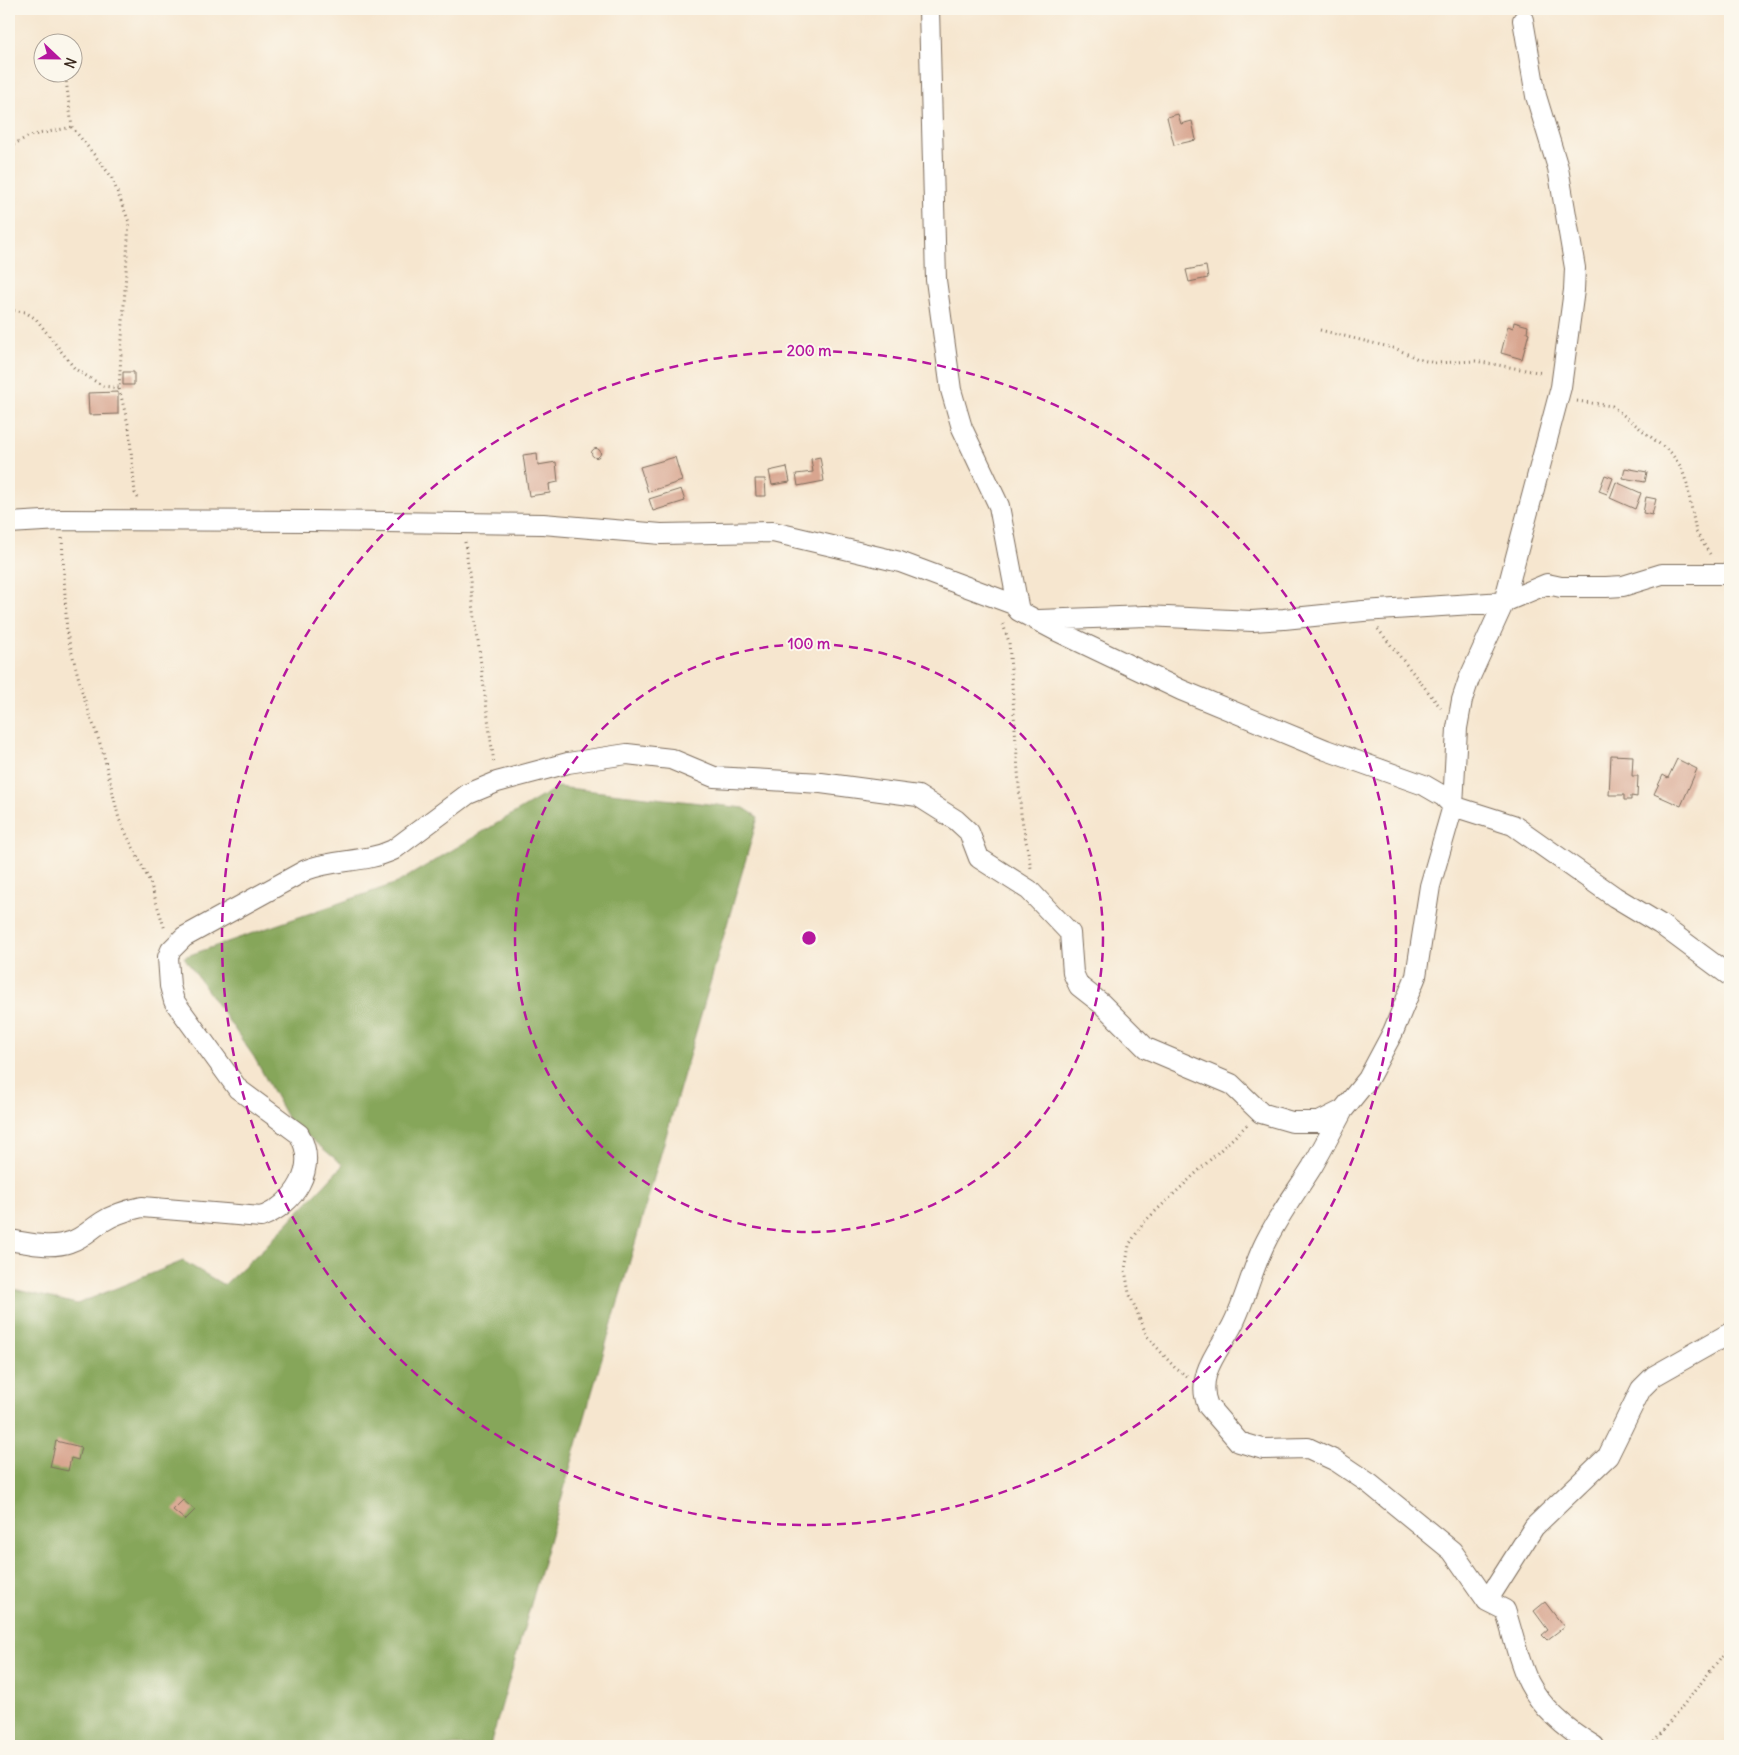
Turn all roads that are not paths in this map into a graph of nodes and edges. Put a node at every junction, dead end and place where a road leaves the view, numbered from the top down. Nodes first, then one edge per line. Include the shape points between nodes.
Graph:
1 (929, 9) edge
2 (1522, 20) dead end
3 (9, 522) edge
4 (1730, 574) edge
5 (1504, 602) junction
6 (1028, 616) junction
7 (1452, 806) junction
8 (1730, 976) edge
9 (1343, 1110) junction
10 (9, 1240) edge
11 (1730, 1334) edge
12 (1487, 1601) junction
13 (1594, 1746) edge

1 - 6 street via 936,280 952,390 962,428 999,506
2 - 5 street via 1536,96 1558,168 1575,268 1559,398
3 - 6 street via 153,520 543,524 661,534 785,534 900,562 1013,604
4 - 5 street via 1662,574 1624,586 1561,587 1547,584
5 - 6 street via 1252,621 1146,616
5 - 7 street via 1469,678 1457,728
6 - 7 street via 1181,690 1326,750 1424,785 1443,796
7 - 8 street via 1513,825 1527,833
7 - 9 street via 1430,886 1416,976 1393,1032 1368,1079
9 - 10 street via 1319,1122 1292,1122 1261,1114 1231,1084 1146,1048 1079,986 1073,973 1070,933 1029,890 978,858 969,832 956,820 918,796 821,782 714,776 671,758 627,754 568,763 497,782 468,794 393,850 380,856 306,870 184,937 171,950 168,969 174,1001 238,1089 299,1134 303,1142 308,1161 304,1174 276,1212 261,1217 142,1207 104,1221 68,1243 50,1246
9 - 12 street via 1266,1242 1232,1325 1214,1355 1203,1387 1208,1406 1239,1442 1263,1449 1308,1448 1336,1462 1411,1516 1452,1551
11 - 12 street via 1654,1376 1641,1389 1608,1456 1534,1527
12 - 13 street via 1504,1610 1529,1683 1543,1703 1566,1728

